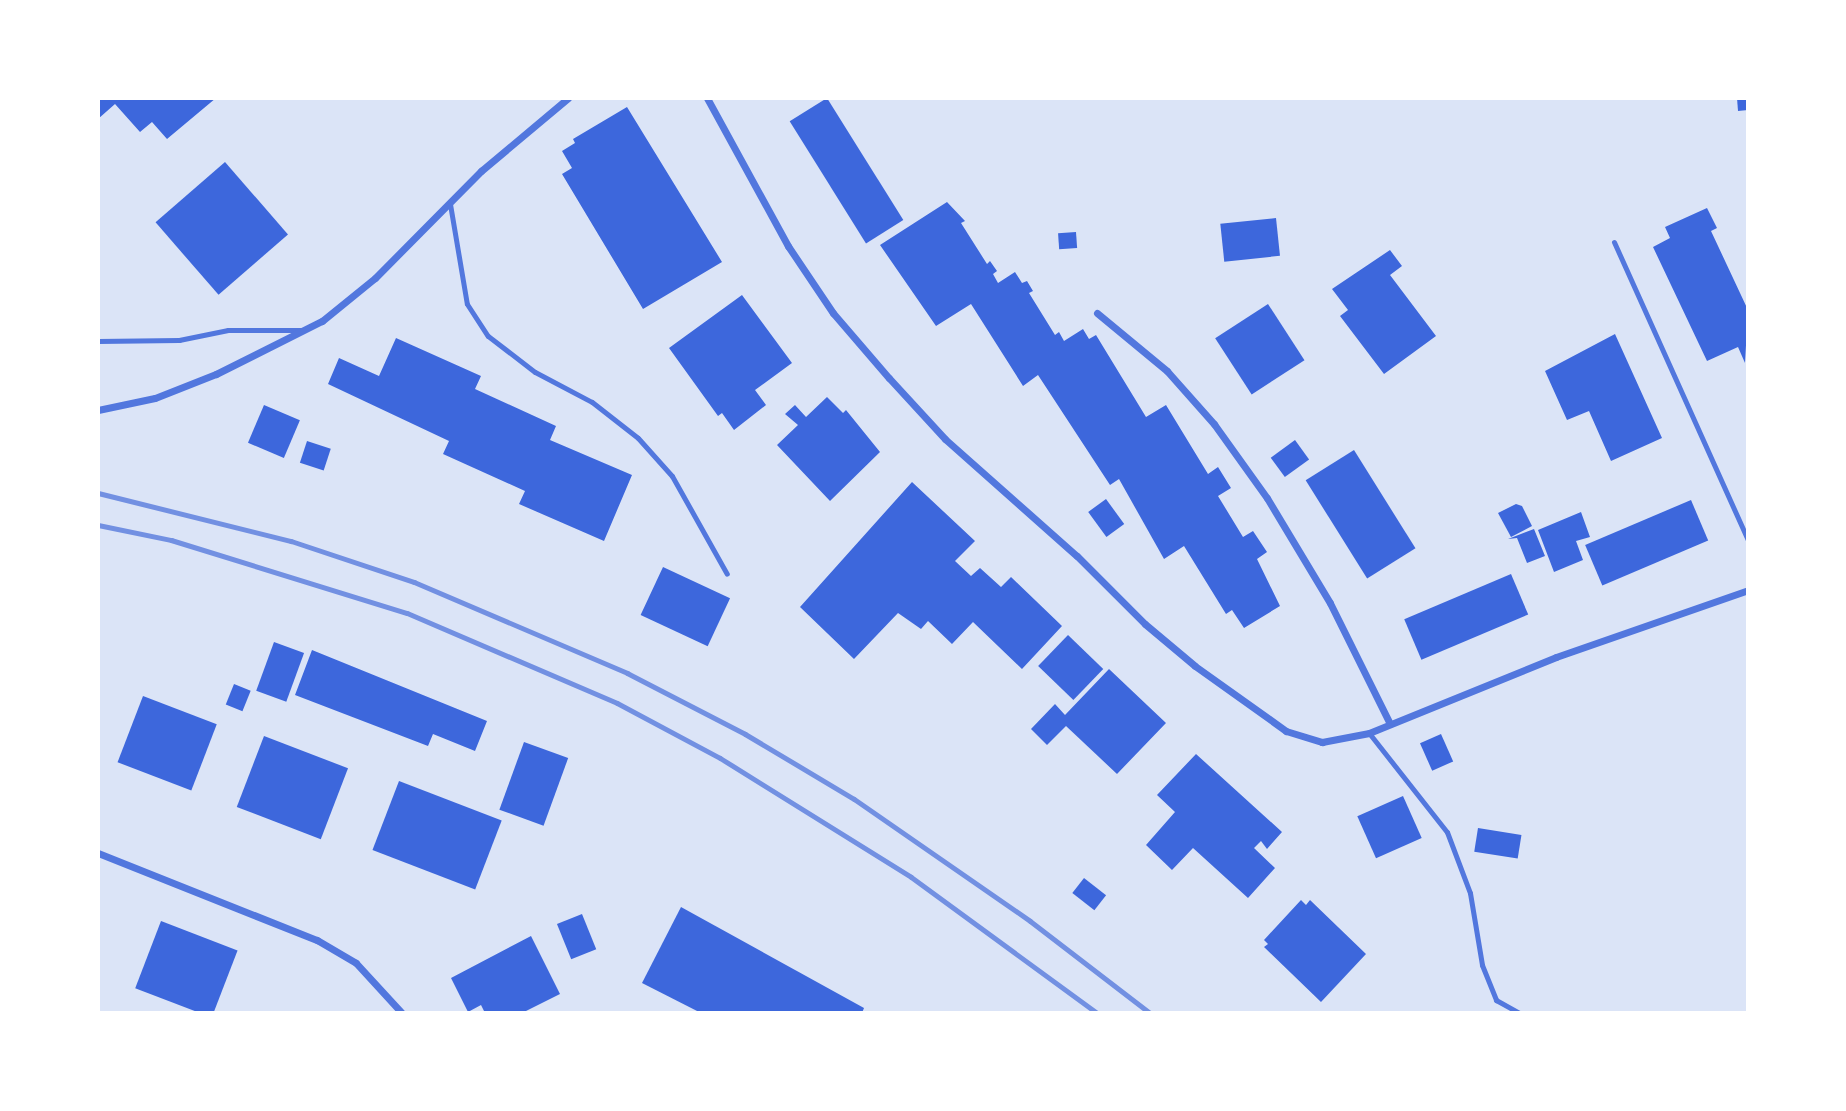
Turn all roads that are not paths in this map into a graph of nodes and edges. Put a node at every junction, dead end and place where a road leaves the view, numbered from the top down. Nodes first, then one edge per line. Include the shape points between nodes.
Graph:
1 (568, 98) edge
2 (707, 98) edge
3 (450, 204) junction
4 (1614, 242) dead end
5 (1097, 313) dead end
6 (305, 330) junction
7 (98, 341) edge
8 (98, 410) edge
9 (1748, 540) edge
10 (727, 574) dead end
11 (1748, 590) edge
12 (1390, 724) junction
13 (1369, 733) junction
14 (98, 853) edge
15 (402, 1013) edge
16 (1519, 1013) edge

1 - 3 street via 481,171
2 - 13 street via 788,246 832,313 945,439 1057,537 1145,624 1251,707 1286,730 1322,743
3 - 6 street via 375,278
3 - 10 lane via 467,304 488,336 535,372 592,402 638,438 673,476
4 - 9 lane
5 - 12 street via 1167,370 1214,424 1267,498 1330,603
6 - 7 lane via 228,330 179,340
6 - 8 street via 155,398
11 - 12 street via 1556,657
12 - 13 street
13 - 16 lane via 1447,832 1470,893 1482,965 1496,1000
14 - 15 street via 317,940 356,962

